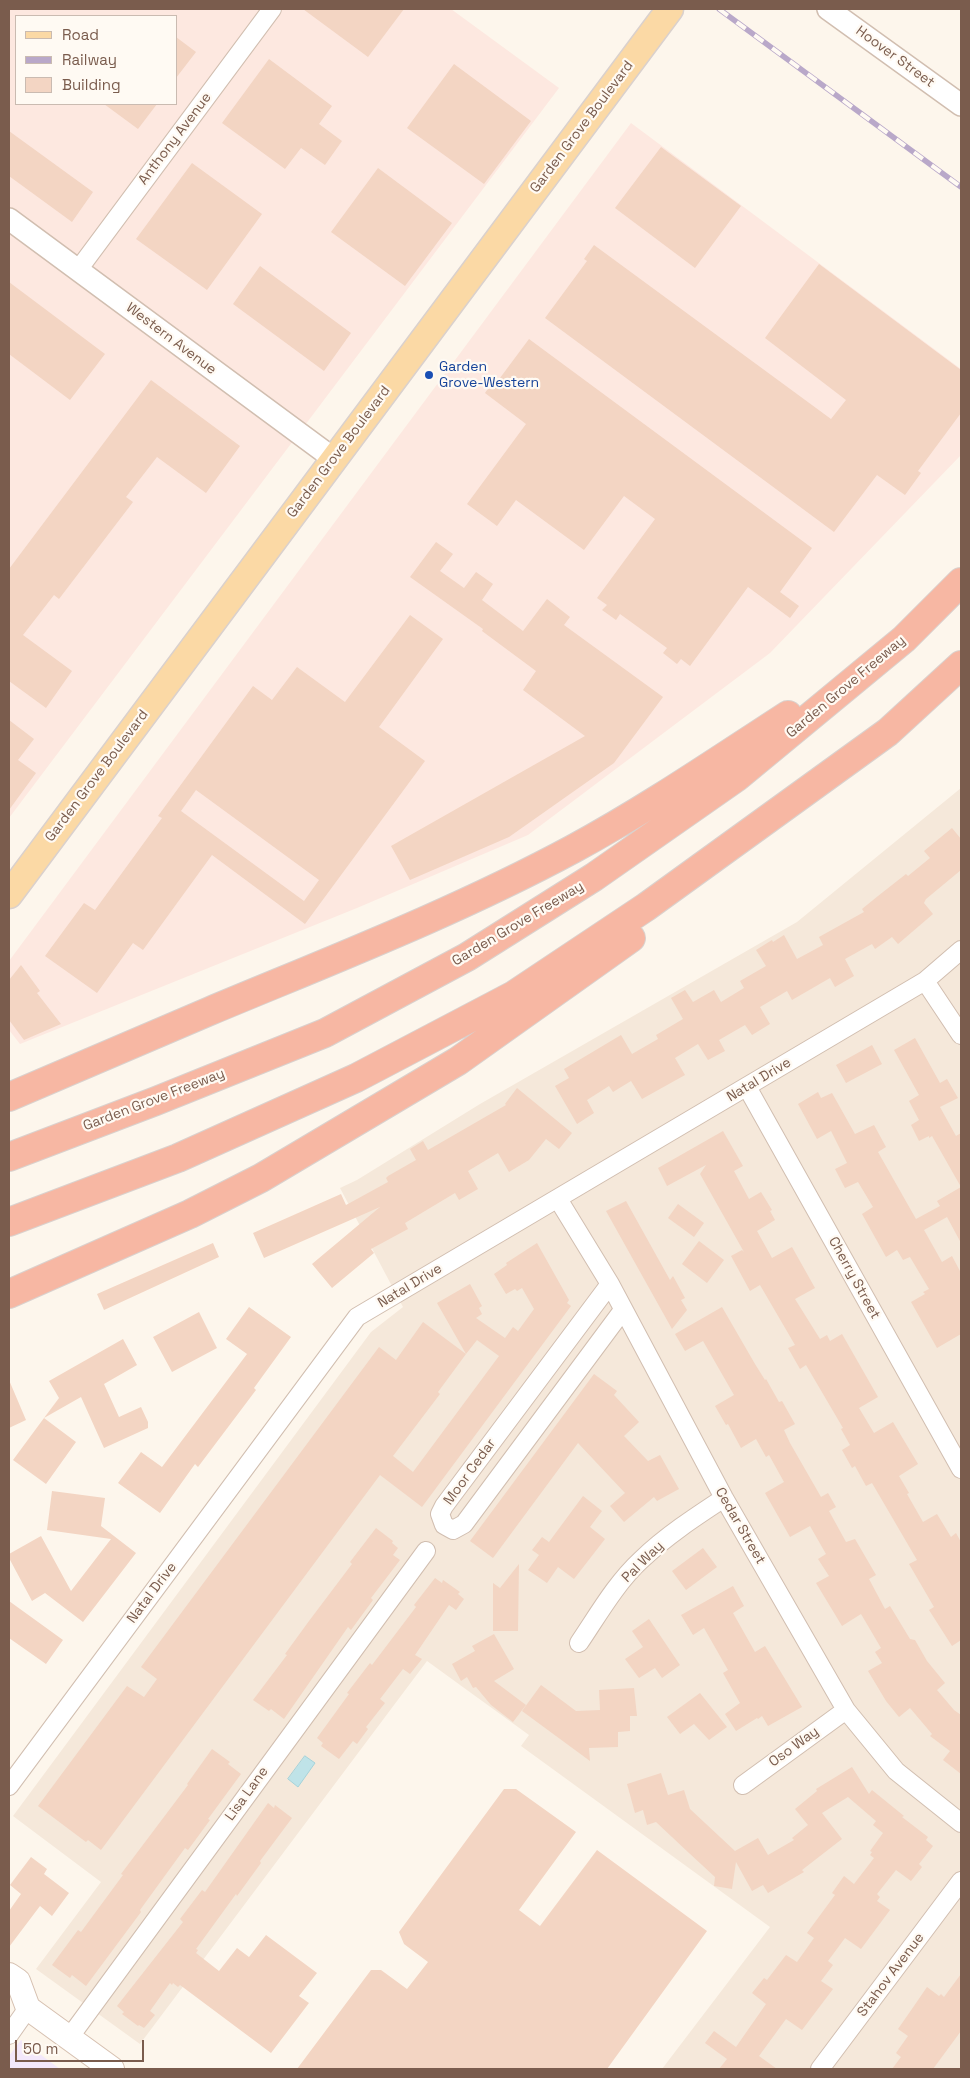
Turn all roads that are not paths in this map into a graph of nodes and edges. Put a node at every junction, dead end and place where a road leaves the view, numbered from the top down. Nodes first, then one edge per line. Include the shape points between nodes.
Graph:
1 (272, 9) edge
2 (670, 9) edge
3 (828, 9) edge
4 (961, 105) edge
5 (9, 219) edge
6 (78, 270) junction
7 (334, 459) junction
8 (961, 582) edge
9 (904, 639) junction
10 (961, 664) edge
11 (888, 732) junction
12 (9, 895) edge
13 (961, 950) edge
14 (925, 981) junction
15 (961, 1035) edge
16 (747, 1087) junction
17 (9, 1097) edge
18 (9, 1156) edge
19 (558, 1199) junction
20 (9, 1222) edge
21 (610, 1284) junction
22 (9, 1294) edge
23 (623, 1310) junction
24 (961, 1469) edge
25 (724, 1498) junction
26 (426, 1551) dead end
27 (579, 1643) dead end
28 (846, 1710) junction
29 (743, 1785) dead end
30 (9, 1786) edge
31 (961, 1823) edge
32 (961, 1881) edge
33 (9, 1975) edge
34 (19, 2009) edge
35 (9, 2035) edge
36 (69, 2038) junction
37 (112, 2069) edge
38 (820, 2069) edge

1 - 6 street, Anthony Avenue
2 - 7 main road, Garden Grove Boulevard
3 - 4 street, Hoover Street
5 - 6 street, Western Avenue
6 - 7 street, Western Avenue
7 - 12 main road, Garden Grove Boulevard
8 - 9 highway, Garden Grove Freeway
9 - 17 highway via 662,797 573,849 465,904
9 - 18 highway, Garden Grove Freeway via 737,777 594,878 467,957 325,1033
10 - 11 highway
11 - 20 highway via 646,907 514,995 356,1078 178,1158
11 - 22 highway via 622,946 458,1061 261,1178 190,1214
13 - 14 street, Natal Drive
14 - 15 street
14 - 16 street, Natal Drive
16 - 19 street, Natal Drive
16 - 24 street, Cherry Street
19 - 21 street, Cedar Street
19 - 30 street, Natal Drive via 357,1317
21 - 23 street, Cedar Street
21 - 23 street, Moor Cedar via 444,1506 440,1514 444,1524 453,1530 464,1524
23 - 25 street, Cedar Street
25 - 27 street, Pal Way via 676,1530 640,1561 606,1602
25 - 28 street, Cedar Street
26 - 36 street, Lisa Lane
28 - 29 street, Oso Way
28 - 31 street, Cedar Street via 896,1771
32 - 38 street, Stahov Avenue
33 - 34 main road via 18,1981
34 - 35 street
34 - 36 main road
36 - 37 main road

